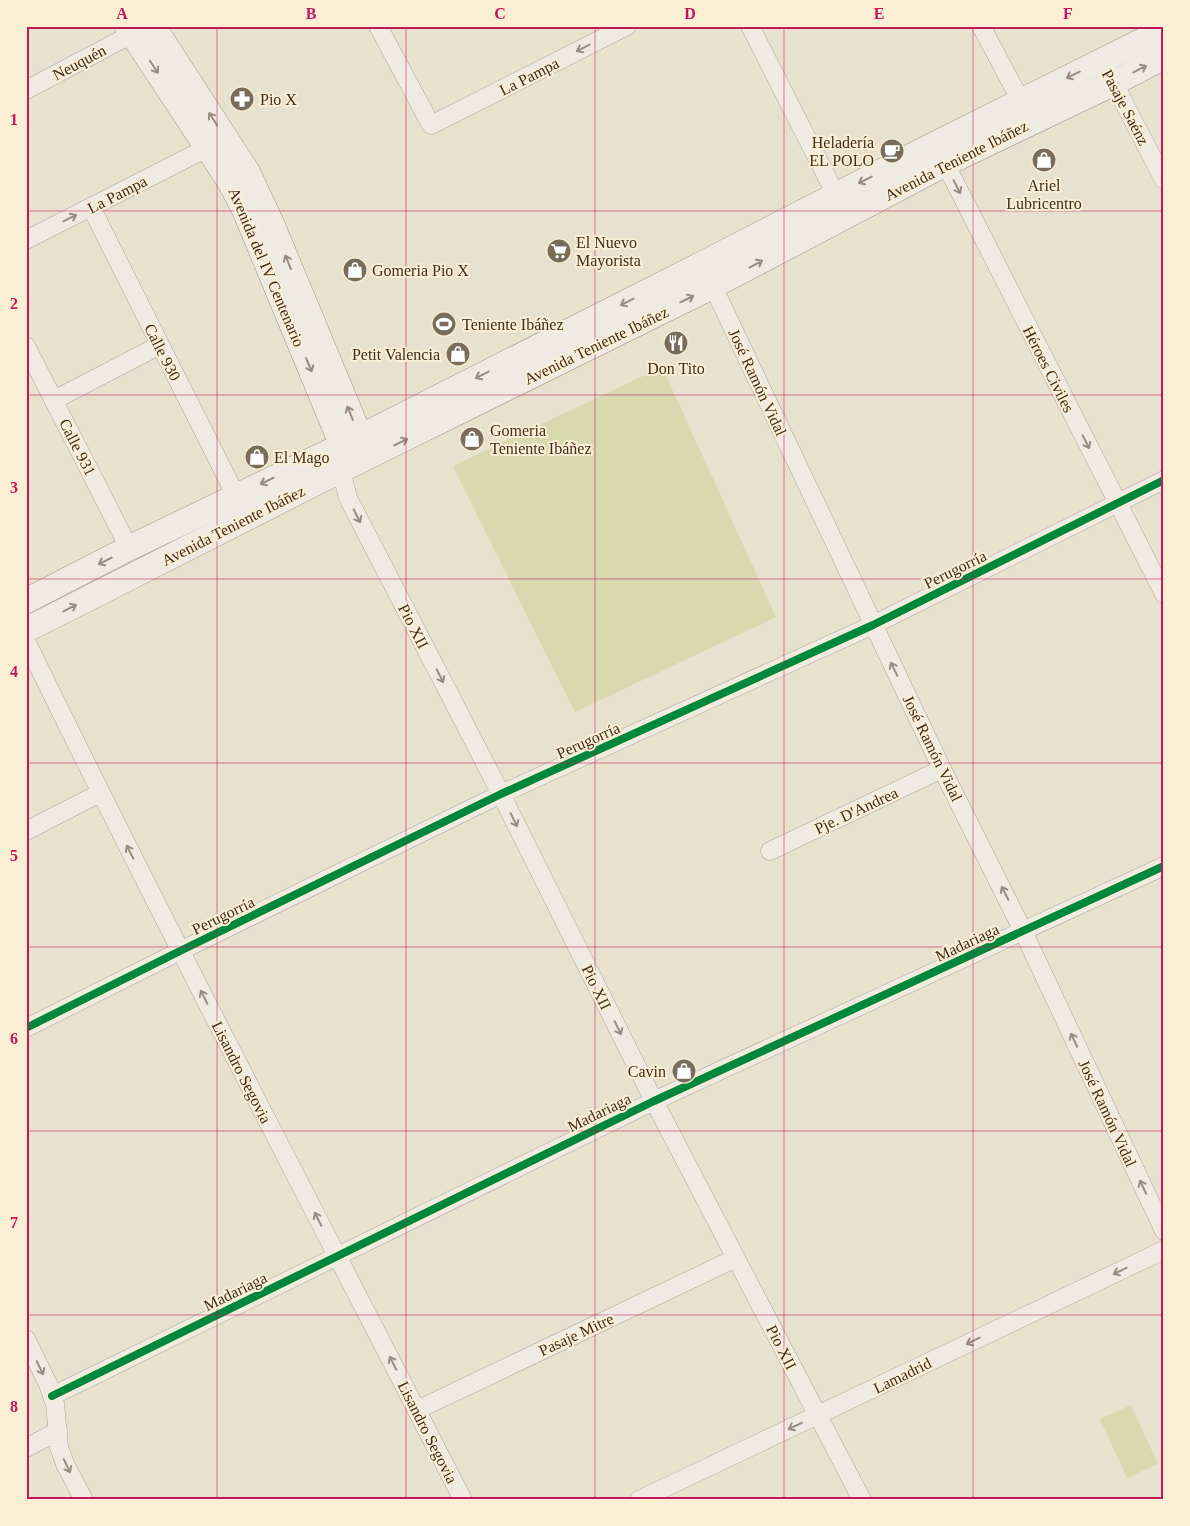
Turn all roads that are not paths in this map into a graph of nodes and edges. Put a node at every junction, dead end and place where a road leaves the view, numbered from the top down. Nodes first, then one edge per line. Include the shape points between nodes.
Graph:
1 (378, 26) edge
2 (627, 26) edge
3 (750, 26) edge
4 (981, 26) edge
5 (145, 28) edge
6 (1164, 30) edge
7 (1164, 57) edge
8 (1102, 61) junction
9 (1114, 83) junction
10 (26, 90) edge
11 (1021, 101) junction
12 (207, 148) junction
13 (940, 154) junction
14 (1164, 180) edge
15 (841, 206) junction
16 (91, 207) junction
17 (26, 240) edge
18 (702, 264) junction
19 (713, 286) junction
20 (160, 345) junction
21 (26, 346) edge
22 (54, 400) junction
23 (357, 446) junction
24 (341, 470) junction
25 (1164, 480) edge
26 (236, 496) junction
27 (1117, 504) junction
28 (129, 548) junction
29 (1164, 594) edge
30 (26, 601) edge
31 (873, 625) junction
32 (26, 630) edge
33 (26, 641) edge
34 (942, 768) junction
35 (100, 793) junction
36 (502, 794) junction
37 (26, 831) edge
38 (770, 851) dead end
39 (1164, 866) edge
40 (1023, 931) junction
41 (180, 951) junction
42 (26, 1028) edge
43 (654, 1101) junction
44 (1164, 1232) edge
45 (1164, 1250) edge
46 (337, 1256) junction
47 (736, 1258) junction
48 (26, 1340) edge
49 (52, 1396) junction
50 (417, 1410) junction
51 (818, 1416) junction
52 (58, 1431) junction
53 (26, 1448) edge
54 (84, 1500) edge
55 (463, 1500) edge
56 (639, 1500) edge
57 (862, 1500) edge

2 -> 1 street, La Pampa via 431,125
3 - 15 street
4 - 11 street
5 - 10 street, Neuquén
5 -> 12 main road, Avenida del IV Centenario
23 -> 5 main road, Avenida del IV Centenario via 273,227 248,173
6 - 8 main road, Avenida Teniente Ibáñez
9 -> 7 main road, Avenida Teniente Ibáñez
8 - 9 street, Pasaje Saénz
8 -> 11 main road, Avenida Teniente Ibáñez
9 - 13 main road, Avenida Teniente Ibáñez
9 - 14 street, Pasaje Saénz
11 - 13 main road, Avenida Teniente Ibáñez
12 - 16 street, La Pampa
12 -> 23 main road, Avenida del IV Centenario via 245,211
13 - 15 main road, Avenida Teniente Ibáñez
13 -> 27 street, Héroes Civiles
15 - 18 main road, Avenida Teniente Ibáñez
19 -> 15 main road, Avenida Teniente Ibáñez
17 -> 16 street, La Pampa
16 - 20 street, Calle 930
18 - 19 street, José Ramón Vidal
18 -> 23 main road, Avenida Teniente Ibáñez
23 -> 19 main road, Avenida Teniente Ibáñez
19 - 31 street, José Ramón Vidal
20 - 22 street
20 - 26 street, Calle 930
21 - 22 street, Calle 931
22 - 28 street, Calle 931
23 - 24 main road, Avenida Teniente Ibáñez
23 -> 26 main road, Avenida Teniente Ibáñez
32 -> 24 main road, Avenida Teniente Ibáñez
24 -> 36 street, Pio XII via 348,498
25 - 27 street, Perugorría
26 - 28 main road, Avenida Teniente Ibáñez
27 - 29 street, Héroes Civiles
27 - 31 street, Perugorría
28 -> 30 main road, Avenida Teniente Ibáñez
34 -> 31 street, José Ramón Vidal
31 - 36 street, Perugorría
33 - 35 street, Lisandro Segovia
34 - 38 street, Pje. D'Andrea
40 -> 34 street, José Ramón Vidal
35 - 37 street
41 -> 35 street, Lisandro Segovia
36 - 41 street, Perugorría
36 -> 43 street, Pio XII
39 - 40 street, Madariaga
40 - 43 street, Madariaga
44 -> 40 street, José Ramón Vidal
41 - 42 street, Perugorría
46 -> 41 street, Lisandro Segovia
43 - 46 street, Madariaga
43 - 47 street, Pio XII
45 -> 51 street, Lamadrid
46 - 49 street, Madariaga
50 -> 46 street, Lisandro Segovia
47 - 50 street, Pasaje Mitre
47 - 51 street, Pio XII
48 -> 49 street
49 - 52 street
50 - 55 street, Lisandro Segovia
51 -> 56 street, Lamadrid
51 - 57 street, Pio XII
52 - 53 street
52 -> 54 street via 62,1456

